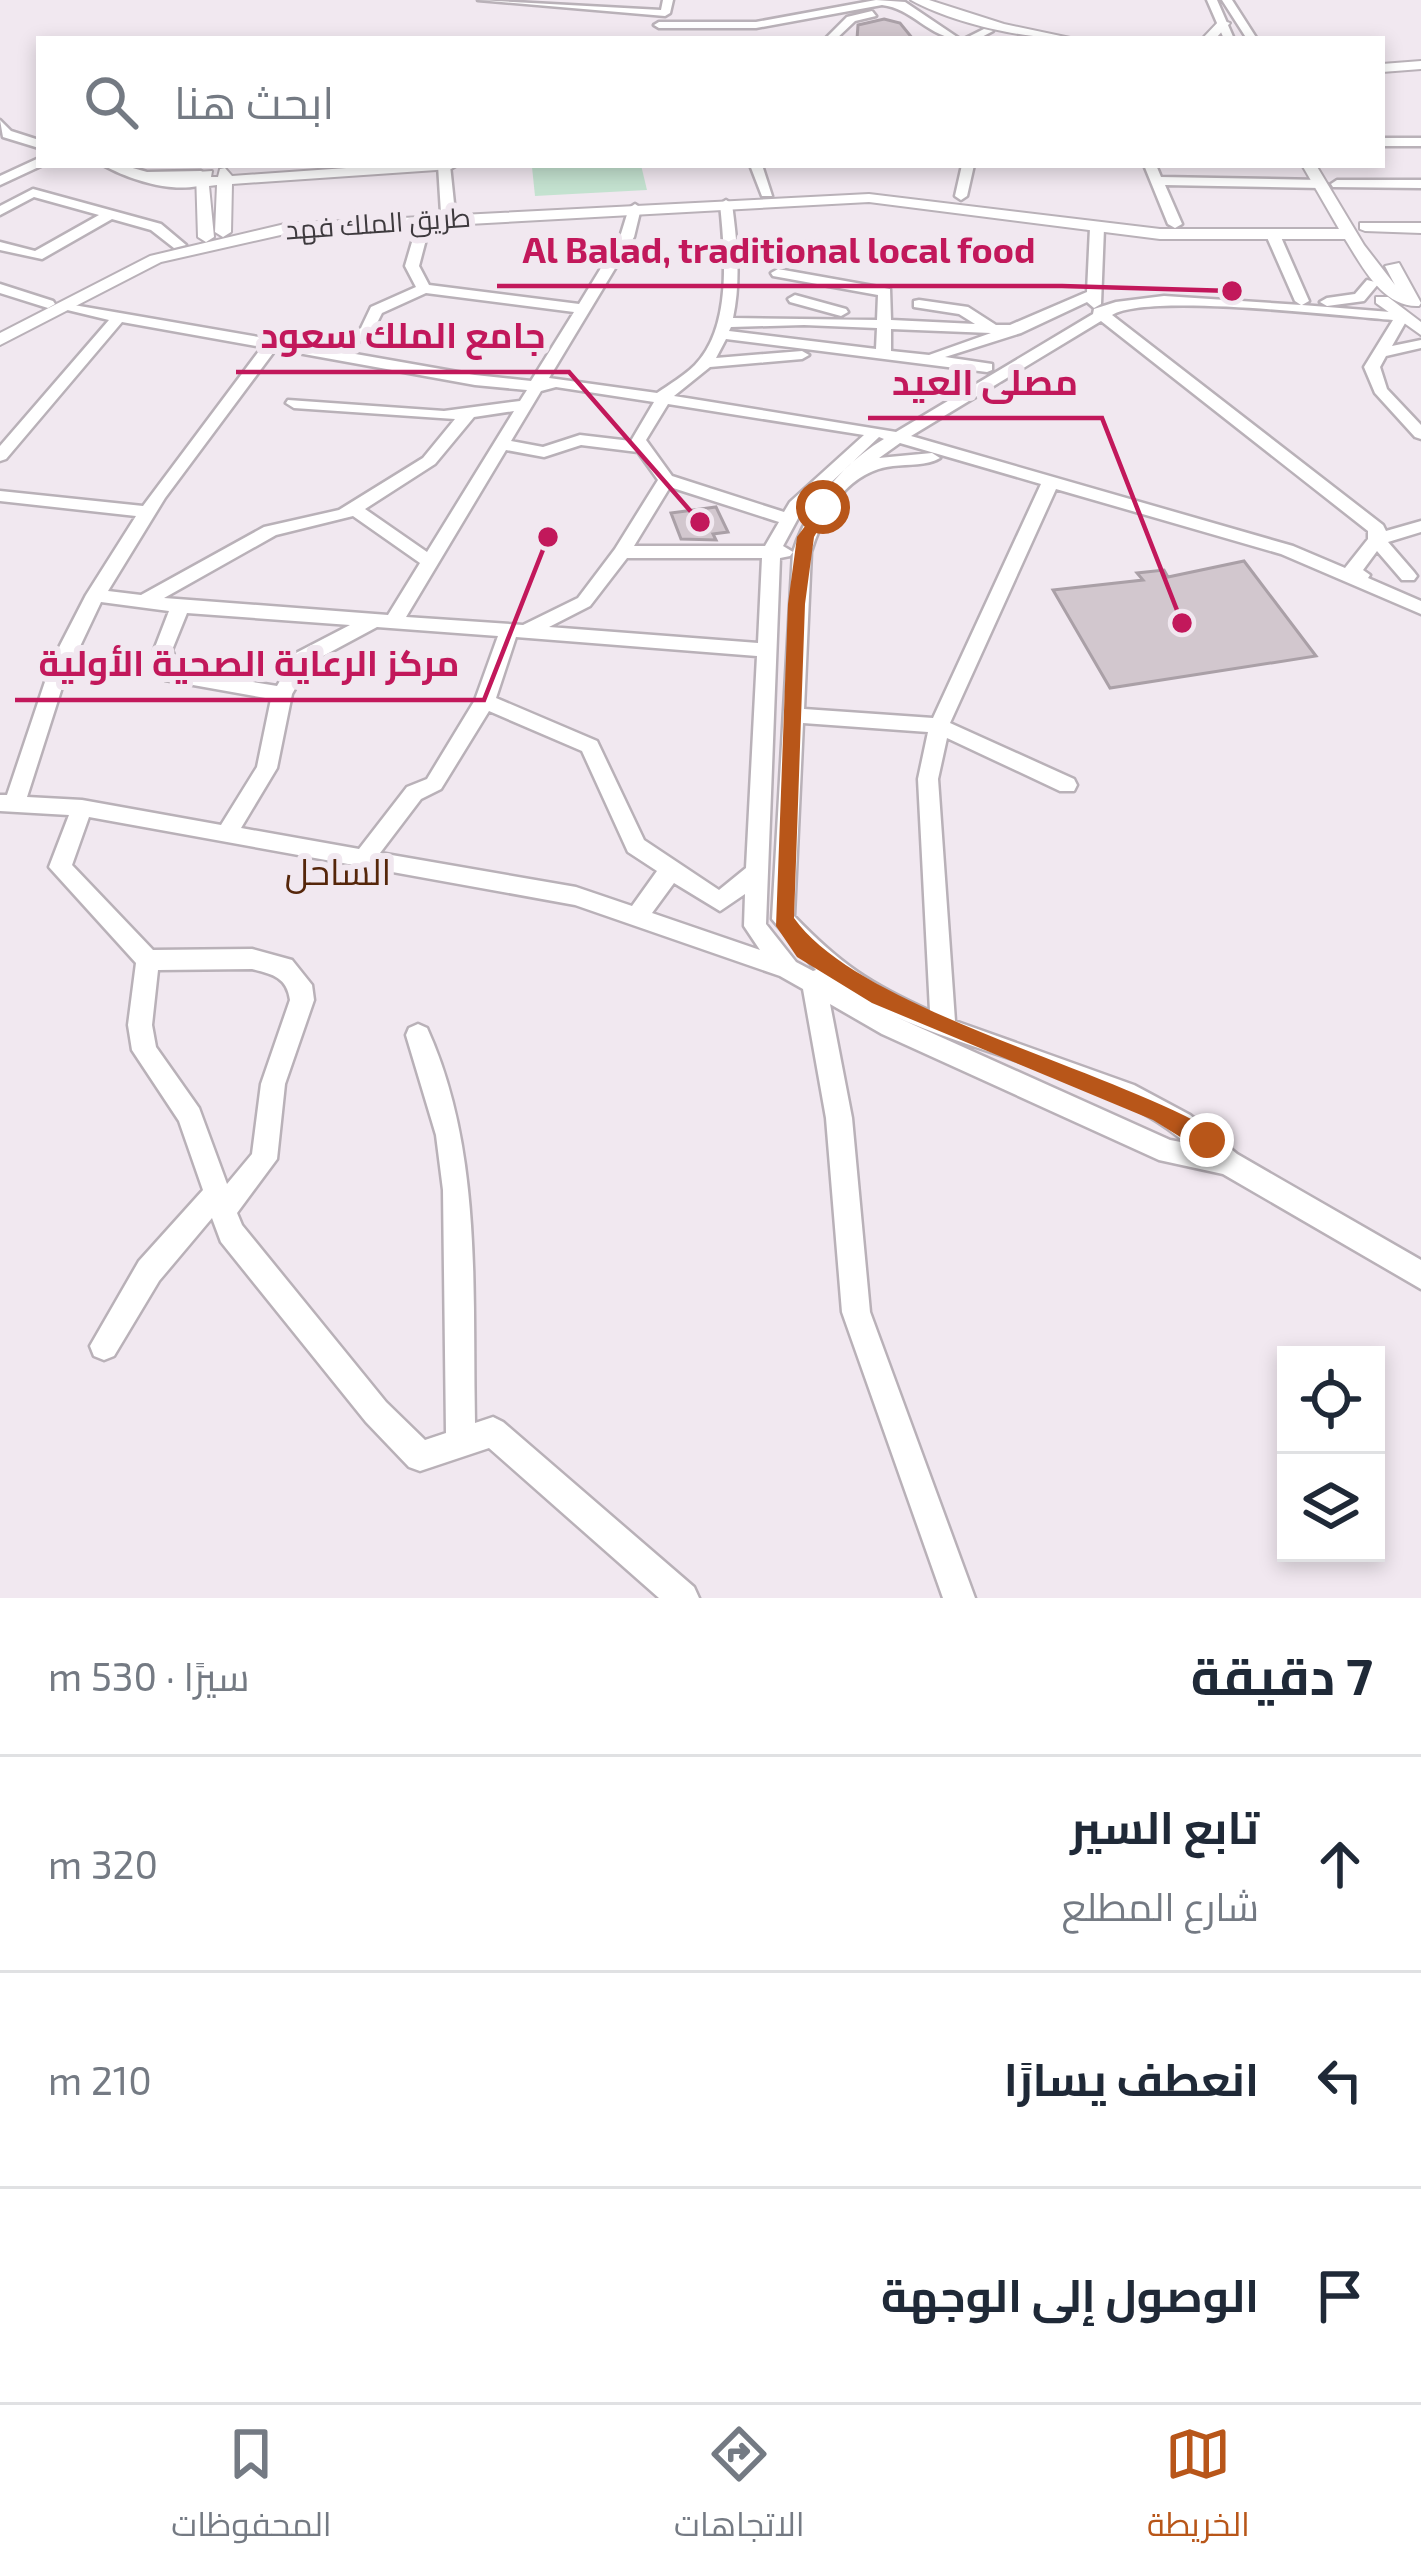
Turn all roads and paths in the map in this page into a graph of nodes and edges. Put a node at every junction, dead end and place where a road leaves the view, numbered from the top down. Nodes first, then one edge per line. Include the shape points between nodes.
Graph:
1 (483, 0) edge
2 (917, 0) edge
3 (1212, 0) edge
4 (1227, 0) edge
5 (898, 2) edge
6 (860, 3) edge
7 (871, 14) junction
8 (667, 17) edge
9 (772, 22) junction
10 (918, 22) junction
11 (1232, 23) junction
12 (988, 32) junction
13 (773, 36) edge
14 (833, 36) edge
15 (932, 36) edge
16 (948, 36) edge
17 (977, 36) edge
18 (1010, 36) edge
19 (1053, 36) edge
20 (1212, 36) edge
21 (1229, 36) edge
22 (1248, 36) edge
23 (1261, 36) edge
24 (1419, 63) edge
25 (1385, 67) edge
26 (0, 124) edge
27 (1385, 142) edge
28 (1421, 142) edge
29 (36, 143) edge
30 (36, 163) edge
31 (119, 168) edge
32 (303, 168) edge
33 (386, 168) edge
34 (447, 168) edge
35 (757, 168) edge
36 (967, 168) edge
37 (1151, 168) edge
38 (1313, 168) edge
39 (1326, 168) edge
40 (225, 176) junction
41 (203, 178) junction
42 (0, 181) edge
43 (1156, 182) junction
44 (1329, 184) junction
45 (1421, 184) edge
46 (766, 193) junction
47 (961, 196) junction
48 (726, 204) junction
49 (635, 208) junction
50 (567, 209) junction
51 (0, 211) edge
52 (448, 213) junction
53 (109, 215) junction
54 (1175, 224) junction
55 (422, 228) dead end
56 (1097, 228) junction
57 (1368, 230) junction
58 (1320, 231) junction
59 (224, 232) junction
60 (1417, 232) edge
61 (1274, 235) junction
62 (206, 237) junction
63 (179, 245) junction
64 (0, 246) edge
65 (1392, 265) junction
66 (778, 273) dead end
67 (802, 277) junction
68 (1372, 277) junction
69 (0, 288) edge
70 (424, 289) junction
71 (1421, 294) edge
72 (795, 298) junction
73 (1302, 301) junction
74 (919, 304) dead end
75 (1096, 304) junction
76 (55, 306) junction
77 (581, 309) junction
78 (841, 312) dead end
79 (1399, 317) junction
80 (118, 318) junction
81 (1032, 319) junction
82 (779, 320) junction
83 (1062, 322) junction
84 (885, 323) junction
85 (918, 326) junction
86 (721, 328) junction
87 (991, 328) junction
88 (0, 329) edge
89 (1016, 330) junction
90 (1421, 330) edge
91 (761, 339) junction
92 (0, 340) edge
93 (272, 344) junction
94 (1421, 344) edge
95 (816, 348) junction
96 (1380, 353) junction
97 (331, 355) junction
98 (883, 356) junction
99 (755, 358) junction
100 (929, 359) junction
101 (706, 363) junction
102 (987, 367) junction
103 (533, 385) junction
104 (662, 400) junction
105 (294, 403) dead end
106 (523, 405) junction
107 (467, 415) junction
108 (823, 429) junction
109 (1421, 434) edge
110 (880, 437) junction
111 (501, 444) junction
112 (640, 447) junction
113 (0, 456) edge
114 (961, 459) junction
115 (850, 466) junction
116 (666, 480) junction
117 (1050, 484) junction
118 (0, 496) edge
119 (352, 510) junction
120 (148, 512) junction
121 (785, 518) junction
122 (1421, 526) edge
123 (1381, 541) junction
124 (1421, 547) edge
125 (622, 552) junction
126 (771, 552) junction
127 (802, 552) junction
128 (430, 561) junction
129 (1349, 575) junction
130 (1414, 577) edge
131 (95, 595) junction
132 (142, 602) junction
133 (180, 606) junction
134 (1421, 608) edge
135 (384, 621) junction
136 (516, 632) junction
137 (766, 650) junction
138 (282, 694) junction
139 (485, 701) junction
140 (792, 715) junction
141 (939, 726) junction
142 (1067, 785) dead end
143 (8, 802) edge
144 (82, 808) junction
145 (226, 835) junction
146 (363, 859) junction
147 (670, 871) junction
148 (755, 874) junction
149 (639, 914) junction
150 (796, 960) junction
151 (148, 961) junction
152 (821, 976) junction
153 (943, 1024) junction
154 (418, 1035) dead end
155 (1228, 1163) junction
156 (220, 1201) junction
157 (1408, 1270) edge
158 (1421, 1285) edge
159 (104, 1346) dead end
160 (461, 1443) junction
161 (683, 1598) edge
162 (959, 1598) edge

1 - 8 street
2 - 19 main road
3 - 11 street
4 - 11 street
5 - 6 street
5 - 10 street
5 - 12 main road
6 - 7 street
6 - 8 street via 753,20
6 - 9 street
7 - 10 street
7 - 14 street via 850,19
8 - 9 street
9 - 13 street
10 - 15 street
10 - 16 street
11 - 20 main road
11 - 21 street
11 - 22 street
11 - 23 street
12 - 17 street
12 - 18 main road
24 - 25 main road
26 - 29 street
27 - 28 street
30 - 42 street
31 - 41 street
32 - 40 main road
33 - 40 main road
34 - 52 street
35 - 46 street
36 - 47 street
37 - 43 street
38 - 44 main road
39 - 44 main road
40 - 41 main road
40 - 59 main road
41 - 62 main road
43 - 44 street
43 - 54 street
44 - 45 street
44 - 57 main road
46 - 47 main road, طريق الملك فهد
46 - 50 main road, طريق الملك فهد
47 - 54 main road, طريق الملك فهد
48 - 49 main road, طريق الملك فهد
48 - 56 main road, طريق الملك فهد via 869,198
48 - 86 street via 734,282
49 - 50 main road, طريق الملك فهد
49 - 77 street via 627,237
50 - 52 main road, طريق الملك فهد
50 - 76 main road, طريق الملك فهد via 248,235 157,259
51 - 53 street via 33,193
52 - 59 main road, طريق الملك فهد
53 - 63 street via 156,226
53 - 64 street via 34,256
54 - 58 main road, طريق الملك فهد
55 - 70 street via 412,266
56 - 61 main road, طريق الملك فهد
56 - 75 street
57 - 58 main road, طريق الملك فهد
57 - 60 main road, طريق الملك فهد
57 - 65 main road
57 - 68 main road
58 - 61 main road, طريق الملك فهد
59 - 62 main road, طريق الملك فهد
60 - 65 main road via 1394,241
61 - 73 street
62 - 63 main road, طريق الملك فهد
63 - 76 main road, طريق الملك فهد via 123,265
65 - 68 main road via 1413,303
65 - 71 main road
66 - 67 street
67 - 72 street
67 - 84 street via 881,290
68 - 73 street via 1352,301
68 - 79 main road
69 - 76 street
70 - 77 street
70 - 97 street via 376,310 367,330
72 - 78 street
72 - 82 street
73 - 75 street via 1159,290
74 - 87 street via 963,310
75 - 79 street via 1164,300
75 - 81 street
75 - 83 street
75 - 110 street
75 - 123 street via 1377,529
76 - 80 street
76 - 88 main road, طريق الملك فهد
76 - 92 main road, طريق الملك فهد
77 - 103 street
79 - 90 main road
79 - 96 street
80 - 93 street
80 - 113 street
81 - 83 street
81 - 89 street
82 - 84 street
82 - 86 street
83 - 102 street
84 - 85 street
84 - 98 street
85 - 87 street
85 - 100 street
86 - 91 street
86 - 101 street
87 - 89 street
89 - 100 street
91 - 95 street
91 - 99 street
93 - 97 street
93 - 120 street
94 - 96 street
95 - 98 street
95 - 99 street
96 - 109 street via 1372,367 1380,390
97 - 103 street
98 - 100 street
99 - 101 street
100 - 102 street
101 - 104 street
102 - 110 street
103 - 104 street
103 - 106 street
104 - 108 street
104 - 110 street
104 - 112 street
105 - 107 street
106 - 107 street
106 - 111 street
107 - 119 street via 429,461
108 - 110 street
108 - 115 street via 842,443
110 - 114 street
110 - 115 street
111 - 112 street via 544,452 580,440
111 - 128 street
112 - 116 street
114 - 115 street
114 - 117 street
115 - 121 street
115 - 127 street
116 - 121 street
116 - 125 street
117 - 129 street
117 - 141 street
118 - 120 street
119 - 128 street
119 - 132 street via 270,532
120 - 131 street
121 - 126 street
122 - 123 street
123 - 124 street
123 - 129 street
123 - 130 street
125 - 126 street
125 - 136 street via 584,602
126 - 127 street
126 - 137 street
127 - 140 street
128 - 135 street
129 - 130 street
129 - 134 street
131 - 132 street
131 - 143 street
132 - 133 street
133 - 135 street
133 - 138 street via 163,650 172,675
135 - 136 street
135 - 138 street via 302,658
136 - 137 street
136 - 139 street
137 - 148 street
138 - 145 street via 267,768
139 - 146 street via 434,784 414,793
139 - 147 street via 590,746 636,846
140 - 141 street
140 - 150 street via 783,920
141 - 142 street
141 - 153 street via 928,779
143 - 144 street
144 - 145 street
144 - 151 street via 59,867
145 - 146 street
146 - 149 street
147 - 148 street via 721,902
147 - 149 street
148 - 150 street via 754,926
149 - 150 street via 730,953
150 - 152 street
151 - 156 street via 145,1051 190,1116
151 - 156 street via 270,962 300,986 273,1084 264,1159
152 - 153 street
152 - 155 street via 891,1027 1168,1152
152 - 162 street via 856,1312
153 - 155 street via 1161,1112
154 - 160 street via 449,1135 456,1190
155 - 157 street
156 - 159 street via 149,1271
156 - 160 street via 231,1233 376,1412 420,1456
157 - 158 street
160 - 161 street via 493,1432

